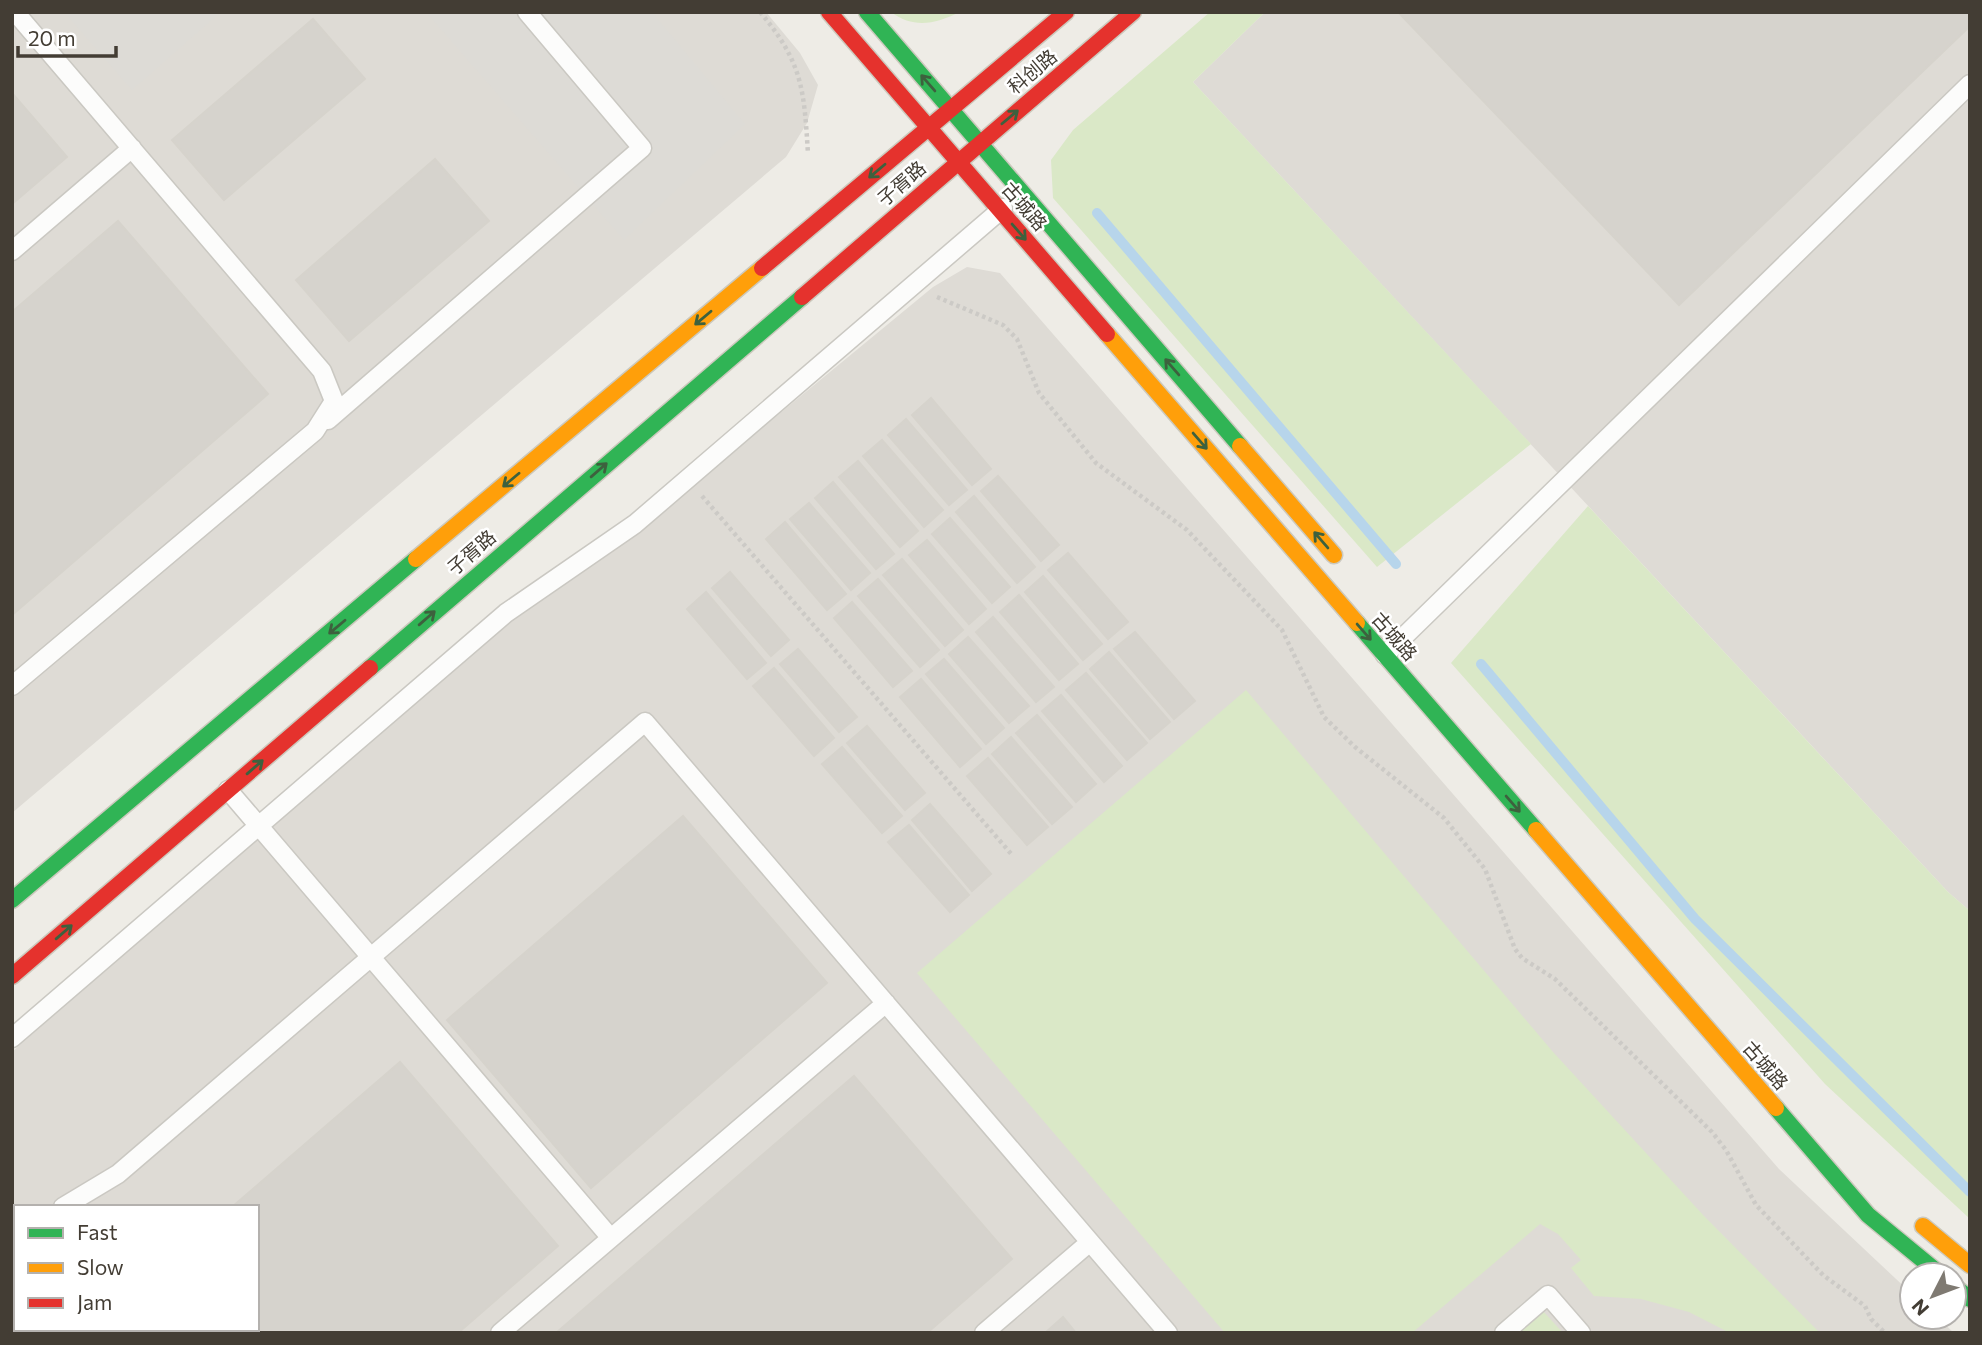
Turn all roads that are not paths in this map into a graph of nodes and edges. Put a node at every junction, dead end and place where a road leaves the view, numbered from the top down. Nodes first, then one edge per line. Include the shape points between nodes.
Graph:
1 (15, 12) edge
2 (527, 12) edge
3 (829, 12) edge
4 (867, 12) edge
5 (1066, 12) edge
6 (1133, 12) edge
7 (1970, 84) edge
8 (951, 109) junction
9 (930, 127) junction
10 (979, 143) junction
11 (132, 148) junction
12 (958, 162) junction
13 (1022, 192) junction
14 (1001, 210) junction
15 (12, 251) edge
16 (315, 431) junction
17 (1340, 563) dead end
18 (1385, 655) junction
19 (12, 686) edge
20 (228, 790) junction
21 (259, 825) junction
22 (12, 900) edge
23 (371, 957) junction
24 (12, 976) edge
25 (886, 1003) junction
26 (12, 1038) edge
27 (66, 1205) edge
28 (1906, 1213) dead end
29 (610, 1237) junction
30 (1090, 1242) junction
31 (1924, 1261) edge
32 (1970, 1265) edge
33 (500, 1333) edge
34 (984, 1333) edge
35 (1168, 1333) edge
36 (1504, 1333) edge
37 (1581, 1333) edge

1 - 11 lane
2 - 16 lane via 642,148
3 - 9 street, 古城路
8 -> 4 street, 古城路
5 - 8 street, 科创路
10 -> 6 street, 科创路
7 - 18 lane
8 - 9 street, 科创路
8 - 10 street, 古城路
9 - 12 street, 古城路
9 -> 22 street, 子胥路
10 - 12 street, 科创路
10 - 13 street, 古城路
11 - 15 lane
11 - 16 lane via 322,371 334,401
12 - 14 street, 古城路
20 -> 12 street, 子胥路
13 - 14 lane
17 -> 13 street, 古城路
14 -> 18 street, 古城路
14 - 21 lane via 635,524 506,613
16 - 19 lane
18 -> 31 street, 古城路 via 1868,1215
20 - 21 lane
24 -> 20 street, 子胥路
21 - 23 lane
21 - 26 lane
23 - 25 lane via 645,722
23 - 27 lane via 118,1174
23 - 29 lane
25 - 29 lane
25 - 30 lane
28 - 32 street
29 - 33 lane
30 - 34 lane
30 - 35 lane
36 - 37 lane via 1548,1295

